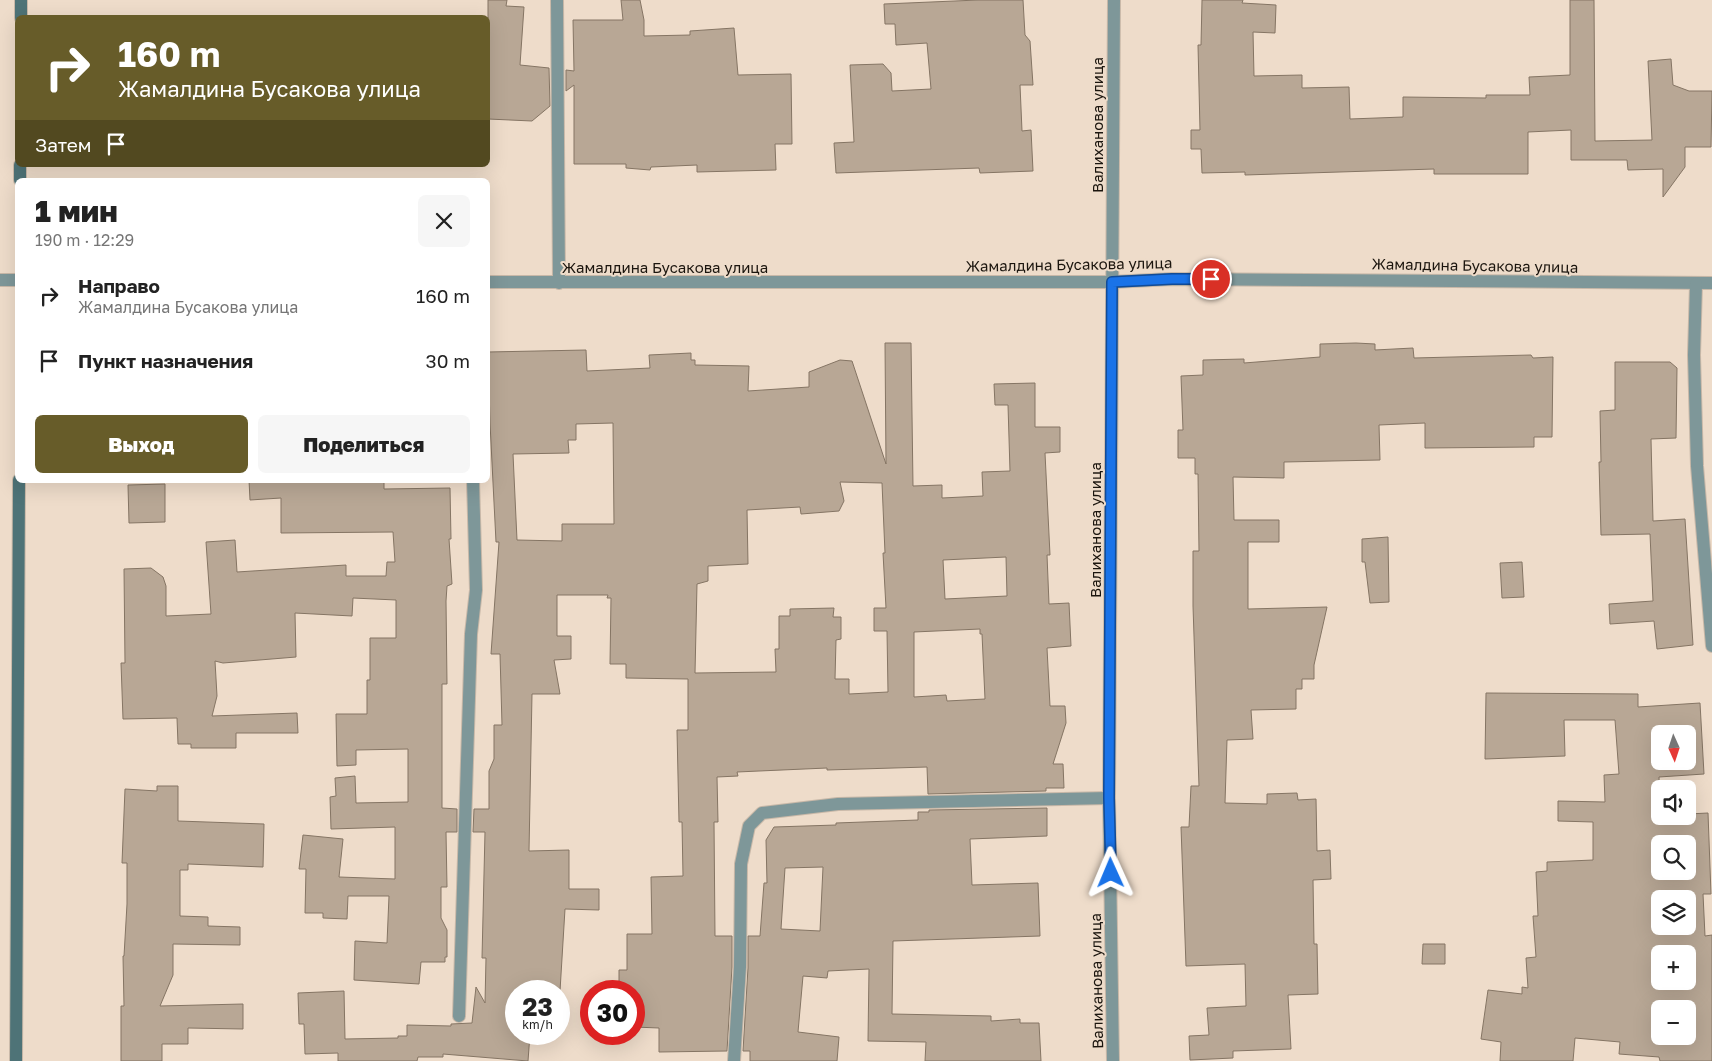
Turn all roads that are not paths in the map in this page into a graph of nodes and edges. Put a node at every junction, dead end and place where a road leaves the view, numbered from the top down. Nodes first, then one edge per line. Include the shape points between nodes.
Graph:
1 (21, 0) edge
2 (557, 0) edge
3 (1114, 0) edge
4 (21, 15) edge
5 (0, 280) edge
6 (15, 280) edge
7 (490, 282) edge
8 (1112, 282) junction
9 (559, 283) junction
10 (1696, 284) junction
11 (1712, 284) edge
12 (19, 483) edge
13 (473, 483) edge
14 (1712, 646) edge
15 (1109, 798) junction
16 (459, 1016) dead end
17 (16, 1061) edge
18 (734, 1061) edge
19 (1113, 1061) edge

1 - 4 main road
2 - 9 street
3 - 8 street, Валиханова улица
5 - 6 street
7 - 9 street, Жамалдина Бусакова улица
8 - 9 street, Жамалдина Бусакова улица
8 - 10 street, Жамалдина Бусакова улица via 1172,279
8 - 15 street, Валиханова улица
10 - 11 street, Жамалдина Бусакова улица
10 - 14 street via 1697,466
12 - 17 main road
13 - 16 street via 476,590 471,634
15 - 18 street via 838,804 762,814 749,826 741,864 740,967
15 - 19 street, Валиханова улица

